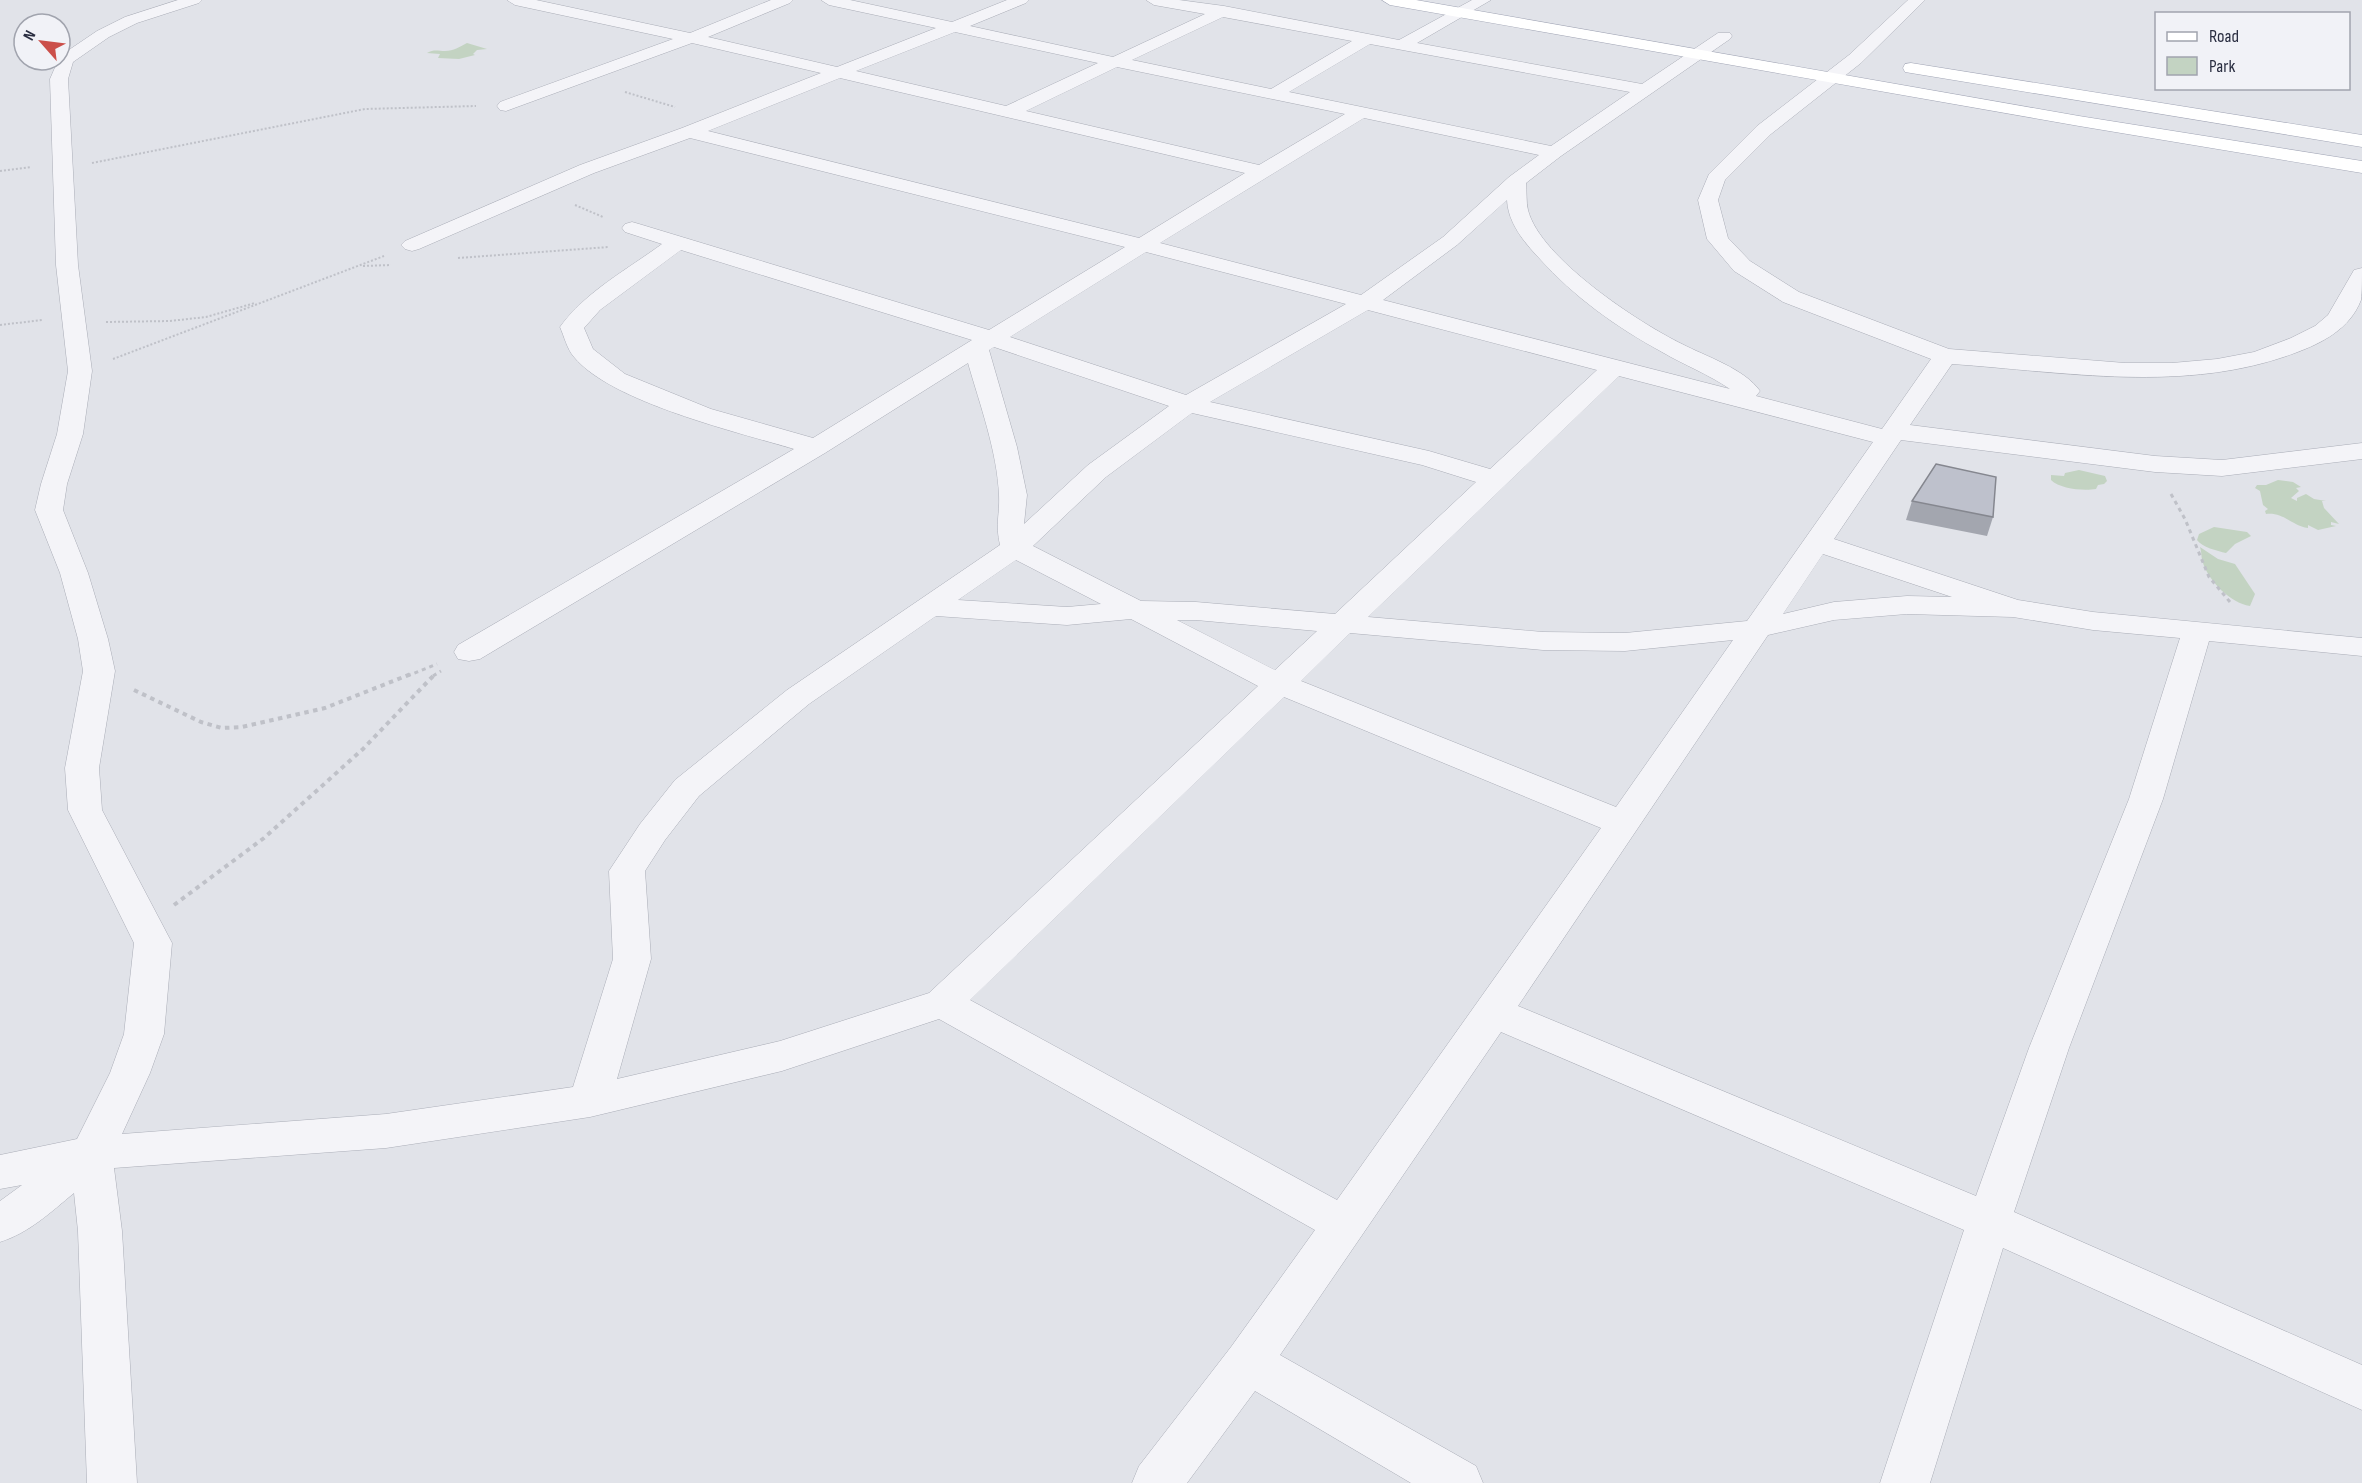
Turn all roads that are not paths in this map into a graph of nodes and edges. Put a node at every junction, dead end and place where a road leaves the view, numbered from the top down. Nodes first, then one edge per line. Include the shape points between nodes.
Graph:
1 (194, 0) edge
2 (515, 0) edge
3 (785, 0) edge
4 (829, 0) edge
5 (1021, 0) edge
6 (1154, 0) edge
7 (1251, 0) edge
8 (1390, 0) edge
9 (1483, 0) edge
10 (1917, 0) edge
11 (1219, 13) junction
12 (1460, 13) junction
13 (953, 26) junction
14 (691, 38) junction
15 (1366, 39) junction
16 (1718, 41) junction
17 (1402, 45) junction
18 (1833, 55) dead end
19 (1855, 59) junction
20 (1115, 62) junction
21 (838, 72) junction
22 (1832, 77) junction
23 (1646, 90) junction
24 (1274, 94) junction
25 (506, 106) road end
26 (1008, 112) junction
27 (1362, 112) junction
28 (689, 132) junction
29 (2362, 141) edge
30 (1554, 152) junction
31 (2362, 166) edge
32 (1262, 171) junction
33 (1515, 181) junction
34 (632, 228) road end
35 (412, 245) road end
36 (1143, 245) junction
37 (672, 246) junction
38 (2362, 275) edge
39 (1366, 302) junction
40 (984, 343) junction
41 (1945, 356) junction
42 (1615, 366) junction
43 (1188, 404) junction
44 (1772, 407) junction
45 (1890, 434) junction
46 (816, 447) junction
47 (2362, 451) edge
48 (1495, 479) junction
49 (1816, 542) junction
50 (1016, 548) junction
51 (931, 606) junction
52 (2013, 608) junction
53 (1137, 610) junction
54 (1344, 622) junction
55 (1756, 629) junction
56 (2198, 632) junction
57 (2362, 647) edge
58 (469, 652) road end
59 (1279, 684) junction
60 (1622, 823) junction
61 (943, 1003) junction
62 (1493, 1012) junction
63 (590, 1101) junction
64 (91, 1153) junction
65 (0, 1172) edge
66 (1989, 1221) junction
67 (0, 1224) edge
68 (1344, 1225) junction
69 (1248, 1362) junction
70 (2362, 1388) edge
71 (112, 1483) edge
72 (1157, 1483) edge
73 (1458, 1483) edge
74 (1905, 1483) edge

1 - 64 street via 131,20 88,43 65,60 59,79 68,265 80,371 49,510 74,573 99,671 82,768 85,810 153,943 144,1035
2 - 14 street
3 - 14 street
4 - 13 street
5 - 13 street
6 - 11 street
7 - 11 street
8 - 12 main road
9 - 12 street
10 - 19 street
11 - 15 street
11 - 20 street
12 - 16 main road
12 - 17 street
13 - 20 street
13 - 21 street
14 - 21 street
14 - 25 street
15 - 17 street
15 - 24 street
16 - 22 main road
16 - 23 street
17 - 23 street
18 - 19 main road
19 - 22 street
19 - 29 main road
20 - 24 street
20 - 26 street
21 - 26 street
21 - 28 street
22 - 31 main road
22 - 41 street via 1764,130 1716,178 1708,200 1718,239 1742,266 1791,297
23 - 30 street
24 - 27 street
26 - 32 street
27 - 30 street
27 - 32 street
28 - 35 street via 586,168
28 - 36 street
30 - 33 street
32 - 36 street
33 - 39 street via 1450,241
33 - 44 street via 1518,211 1531,237 1566,275 1609,310 1671,348 1719,371
34 - 37 street
36 - 39 street
36 - 40 street
37 - 40 street
37 - 46 street via 580,316 572,327 583,353 616,379 702,414
38 - 41 street via 2355,294 2330,325 2281,352 2240,362 2189,369 2124,368
39 - 42 street
39 - 43 street
40 - 43 street
40 - 46 street
40 - 50 street via 1013,495 1010,528
41 - 45 street
42 - 44 street
42 - 48 street
43 - 48 street via 1429,459
43 - 50 street via 1097,471
44 - 45 street
45 - 47 street via 2222,468
45 - 49 street
46 - 58 street
48 - 54 street
49 - 52 street
49 - 55 street
50 - 51 street
50 - 53 street
51 - 53 street via 1067,616
51 - 63 street via 798,697 687,788 652,832 627,871 632,959
52 - 55 street via 1907,605 1834,611
52 - 56 street
53 - 54 street
53 - 59 street
54 - 55 street via 1543,641 1624,642
54 - 59 street
55 - 60 street
56 - 57 street
56 - 66 street via 2143,809 2049,1048
59 - 60 street
59 - 61 street
60 - 62 street
61 - 63 street via 782,1056
61 - 68 street
62 - 66 street
62 - 68 street
63 - 64 street via 386,1131
64 - 65 street
64 - 67 street
64 - 71 street via 100,1231
66 - 70 street
66 - 74 street
68 - 69 street
69 - 72 street
69 - 73 street

